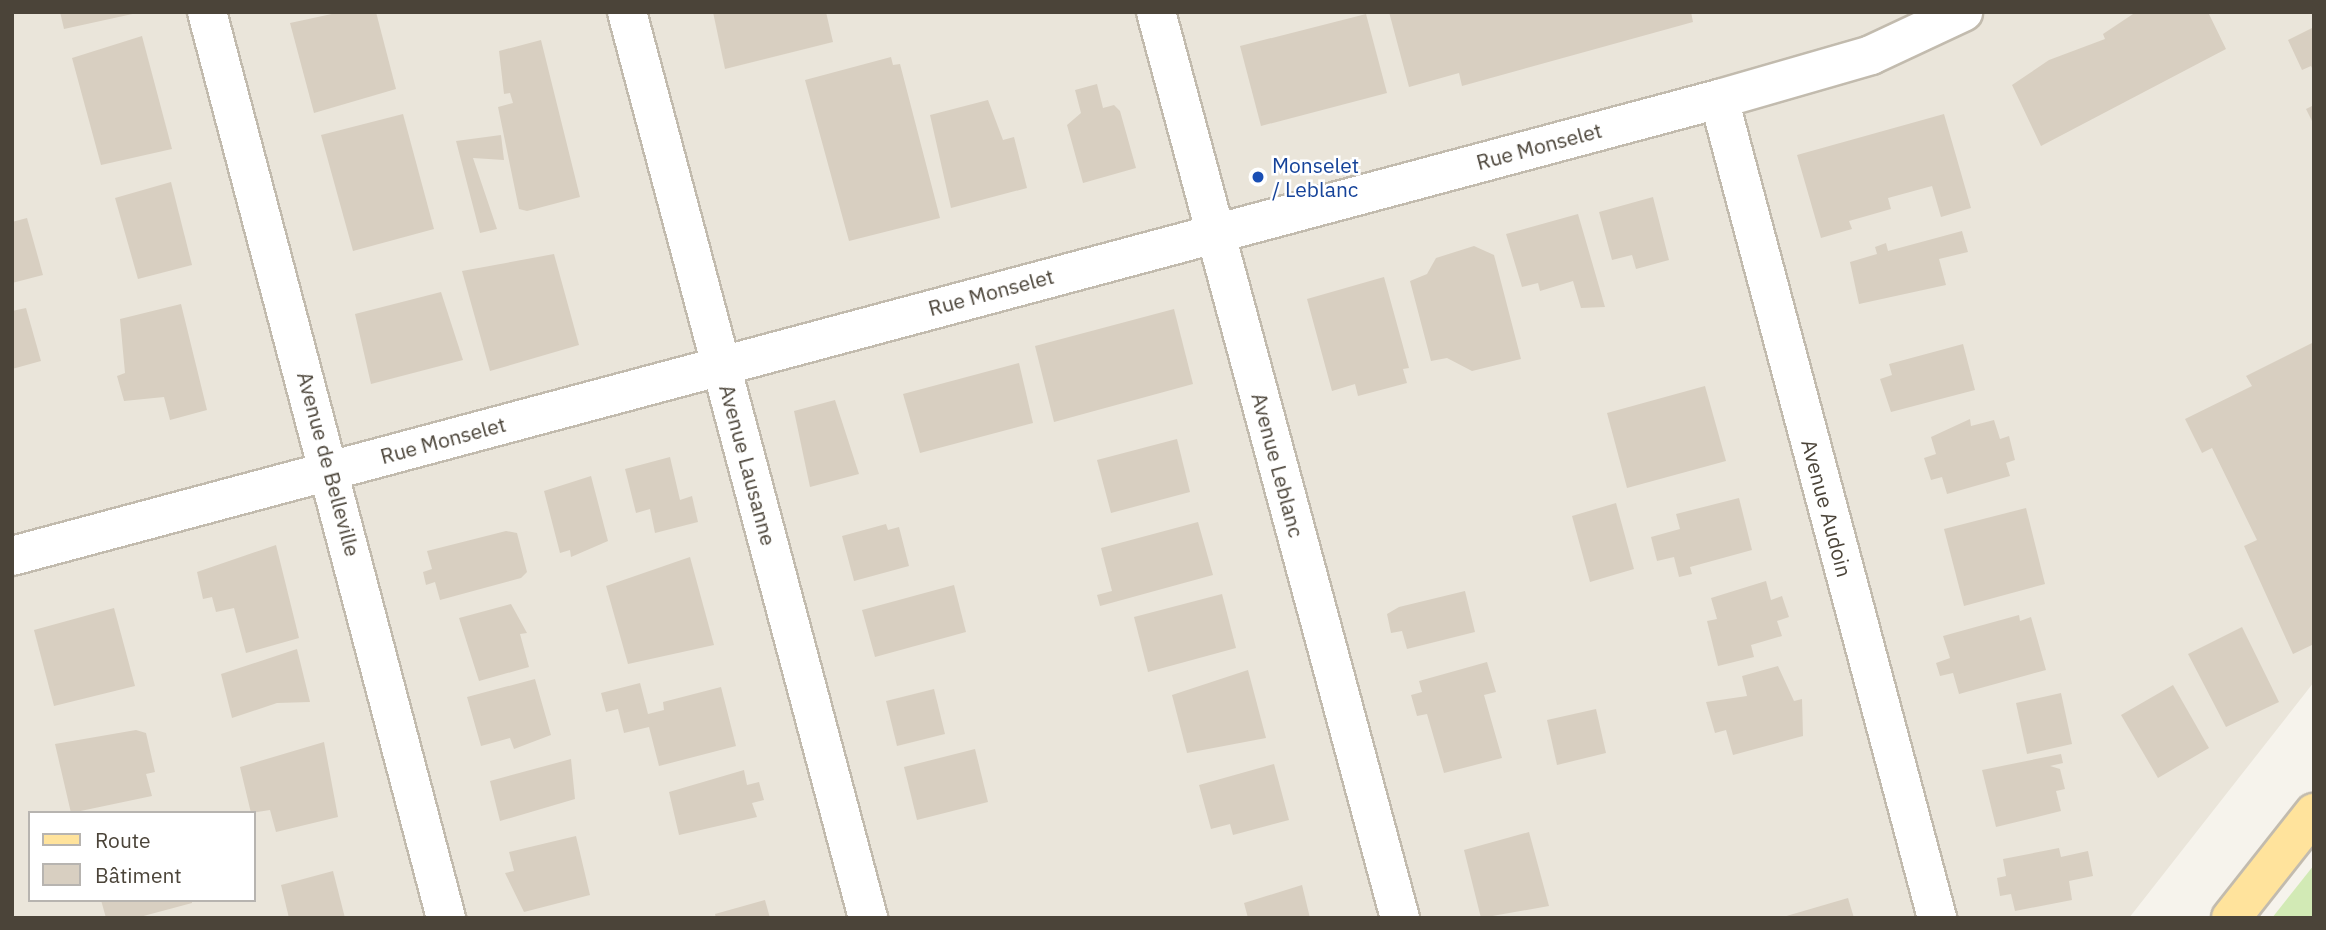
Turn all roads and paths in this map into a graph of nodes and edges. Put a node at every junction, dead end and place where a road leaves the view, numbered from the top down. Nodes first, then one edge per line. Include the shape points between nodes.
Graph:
1 (207, 12) edge
2 (627, 12) edge
3 (1156, 12) edge
4 (1963, 12) edge
5 (1718, 99) junction
6 (1214, 232) junction
7 (721, 366) junction
8 (331, 471) junction
9 (12, 556) edge
10 (2314, 813) edge
11 (446, 918) edge
12 (868, 918) edge
13 (1400, 918) edge
14 (1937, 918) edge
15 (2231, 918) edge

1 - 8 street, Avenue de Belleville
2 - 7 street, Avenue Lausanne
3 - 6 street, Avenue Leblanc
4 - 5 street, Rue Monselet via 1871,55
5 - 6 street, Rue Monselet
5 - 14 street, Avenue Audoin
6 - 7 street, Rue Monselet
6 - 13 street, Avenue Leblanc
7 - 8 street, Rue Monselet
7 - 12 street, Avenue Lausanne
8 - 9 street, Rue Monselet
8 - 11 street, Avenue de Belleville
10 - 15 main road

